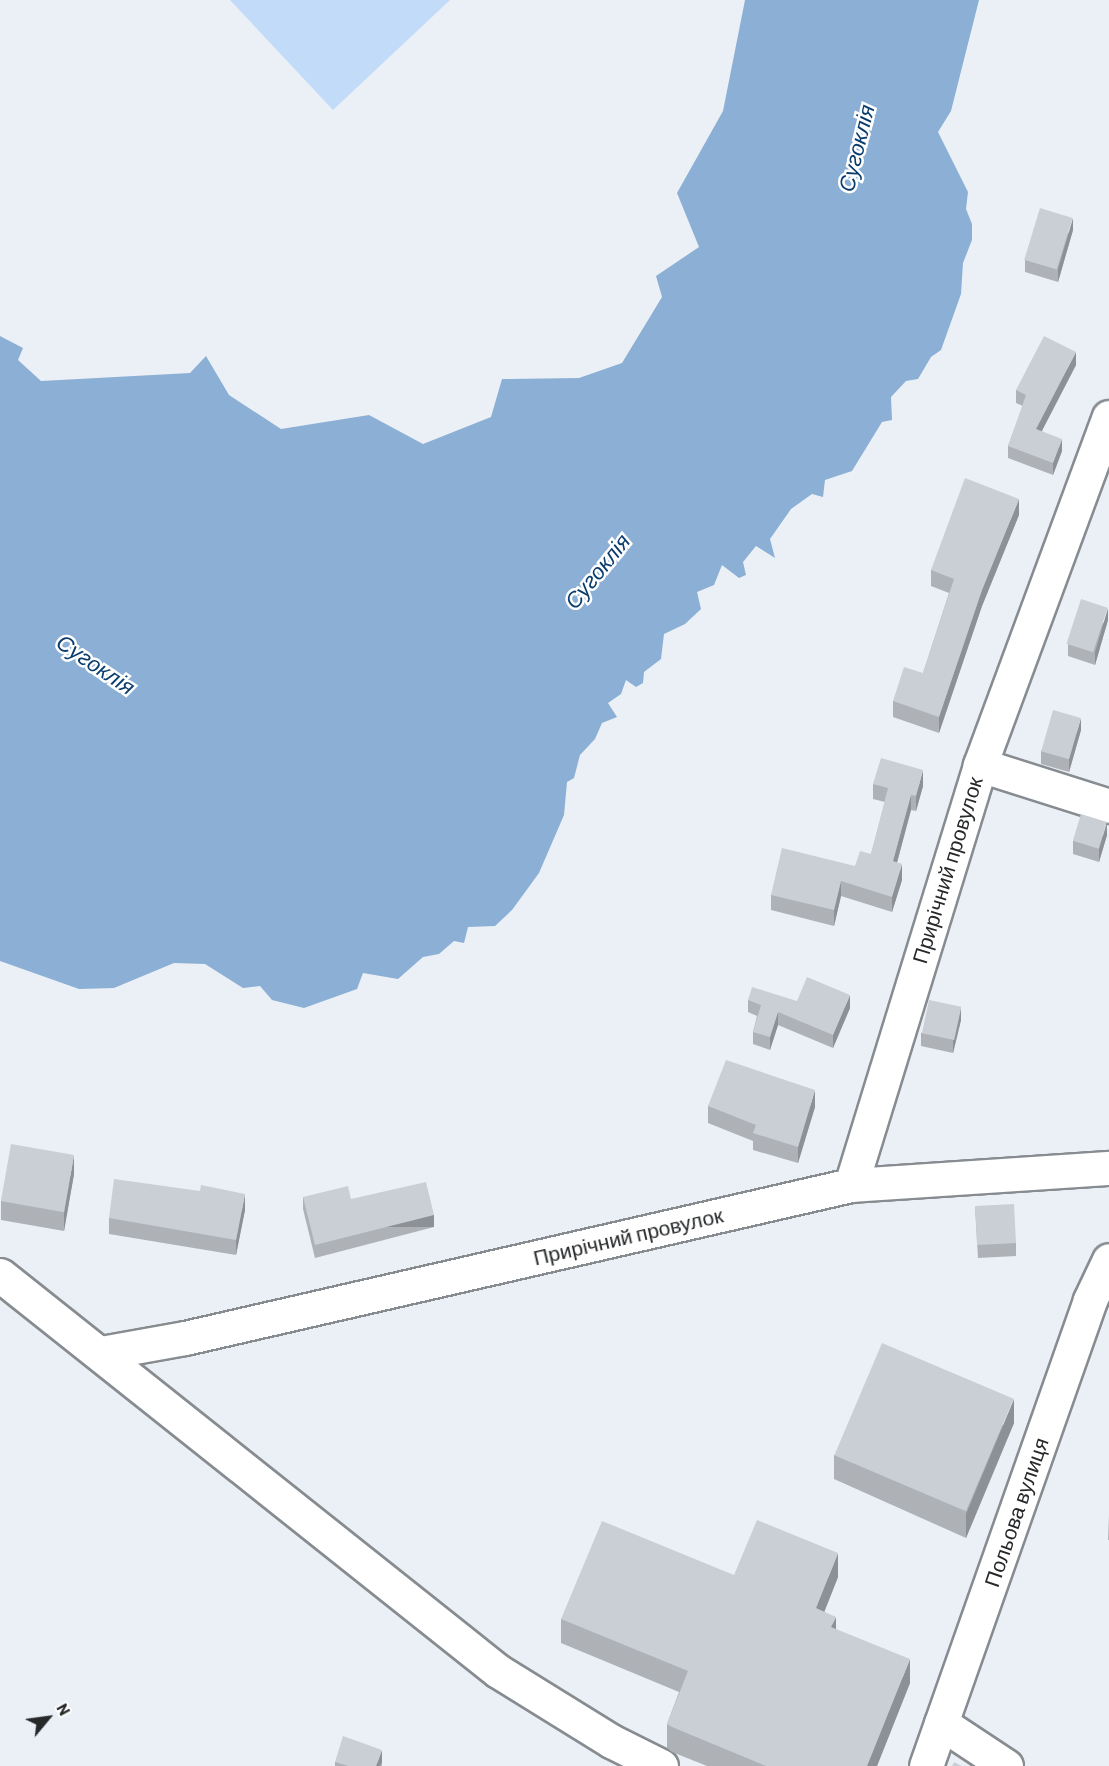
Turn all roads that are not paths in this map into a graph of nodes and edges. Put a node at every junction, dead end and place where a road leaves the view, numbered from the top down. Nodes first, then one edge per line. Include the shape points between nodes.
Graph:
1 (1109, 417) edge
2 (980, 765) junction
3 (1109, 806) edge
4 (1109, 1168) edge
5 (851, 1185) junction
6 (1109, 1260) edge
7 (0, 1275) edge
8 (1100, 1303) edge
9 (101, 1353) junction
10 (941, 1723) junction
11 (661, 1766) edge
12 (926, 1766) edge
13 (1006, 1766) edge

1 - 2 street, Прирічний провулок
2 - 3 street, Прирічний провулок
2 - 5 street, Прирічний провулок
4 - 5 street
5 - 9 street, Прирічний провулок via 196,1336
6 - 8 street, Польова вулиця
7 - 9 street
8 - 10 street, Польова вулиця
9 - 11 street via 498,1671 611,1741
10 - 12 street, Польова вулиця
10 - 13 street

